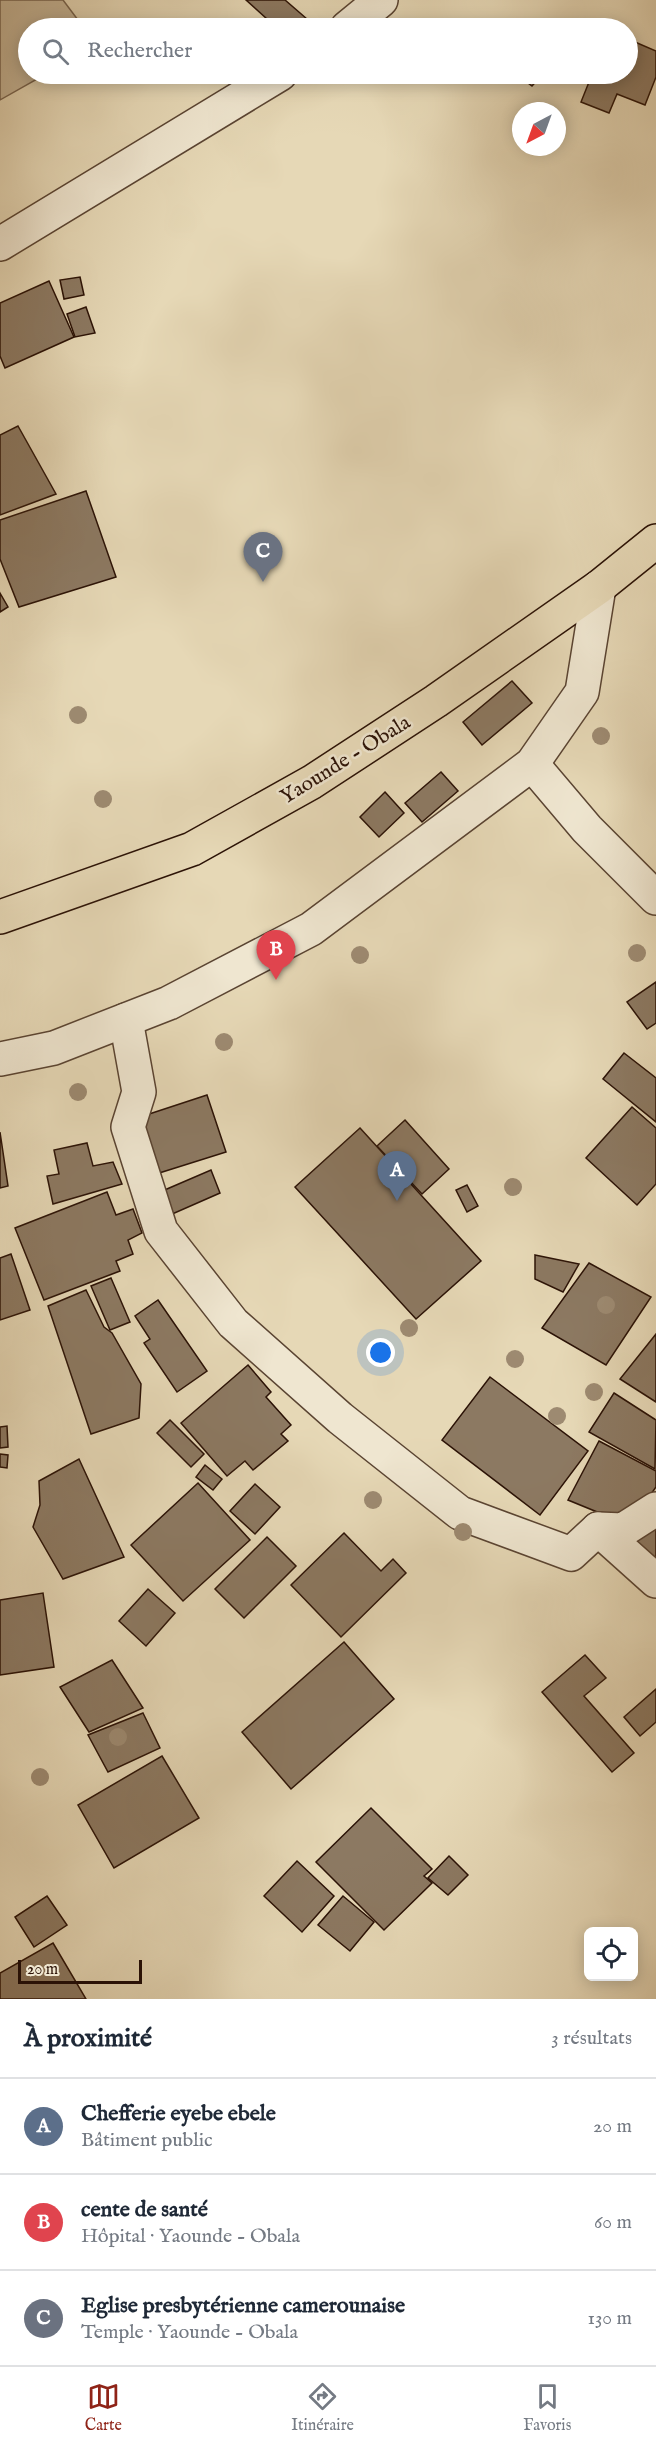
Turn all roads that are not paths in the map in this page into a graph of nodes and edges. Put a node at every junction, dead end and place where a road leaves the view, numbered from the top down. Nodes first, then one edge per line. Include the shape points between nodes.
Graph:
1 (381, 0) edge
2 (359, 18) edge
3 (264, 84) edge
4 (0, 244) edge
5 (655, 545) edge
6 (599, 587) junction
7 (532, 764) junction
8 (656, 898) edge
9 (0, 917) edge
10 (126, 1020) junction
11 (0, 1059) edge
12 (656, 1509) edge
13 (598, 1529) junction
14 (656, 1581) edge

1 - 2 street
3 - 4 street
5 - 6 highway, Yaounde - Obala
6 - 7 street via 582,692
6 - 9 highway, Yaounde - Obala via 436,702 312,782 192,849
7 - 8 street via 587,829
7 - 10 street via 311,929 169,1003
10 - 11 street via 54,1048
10 - 13 street via 140,1092 128,1127 161,1231 233,1323 340,1418 460,1514 571,1554
12 - 13 street via 623,1530
13 - 14 street

